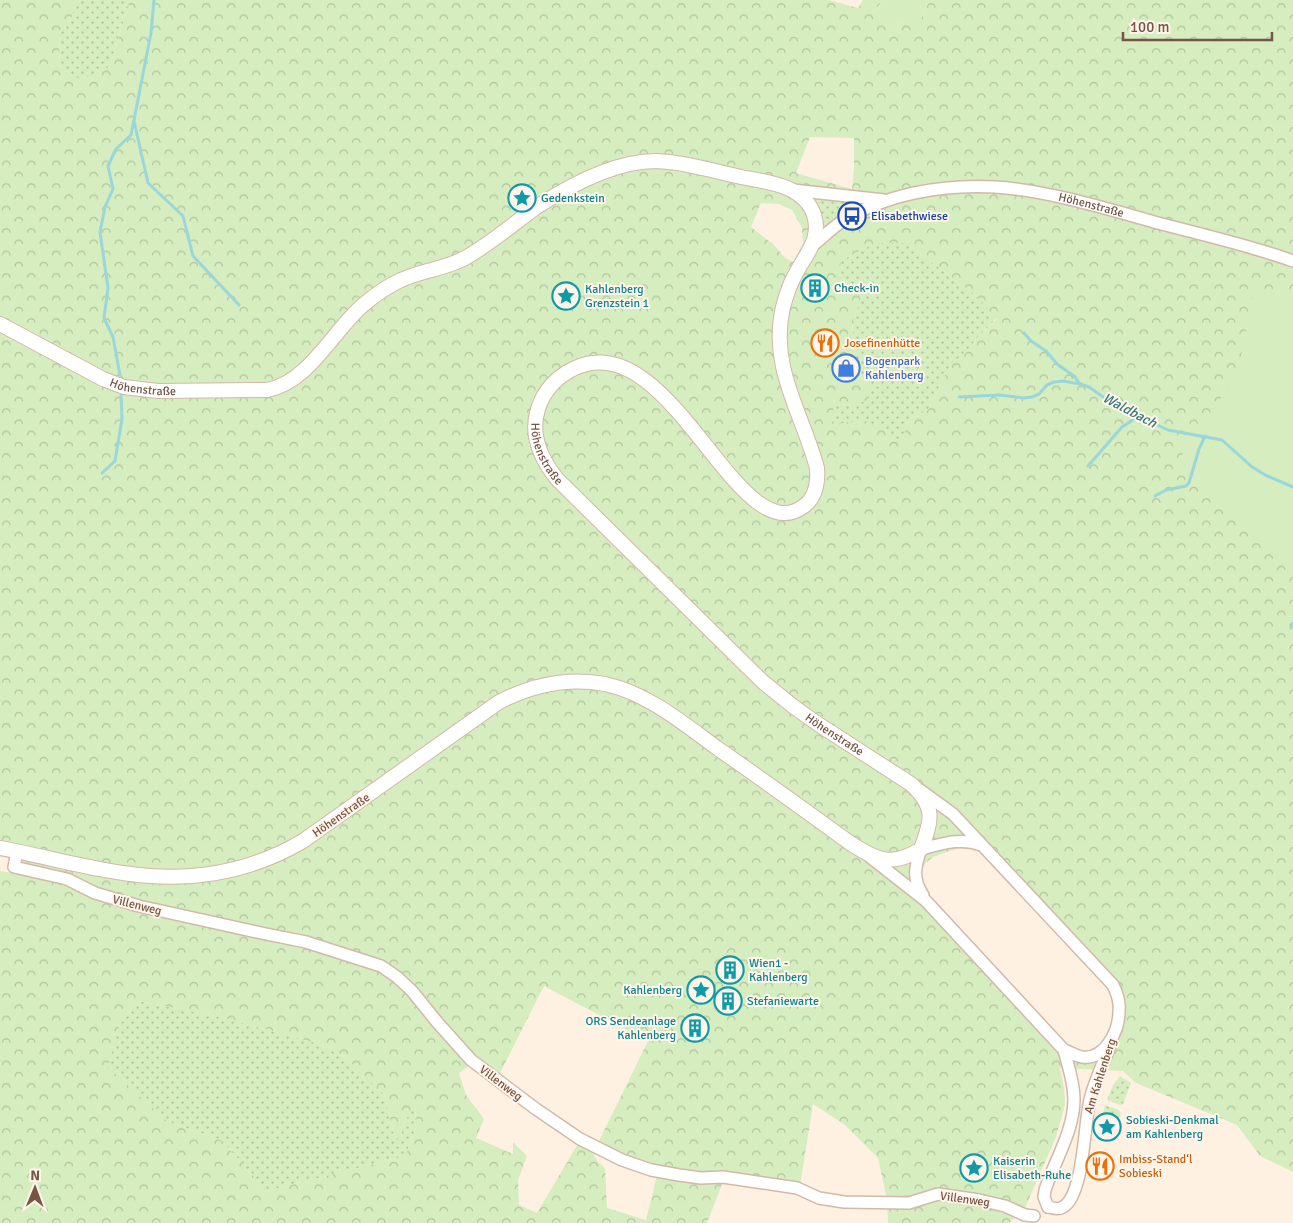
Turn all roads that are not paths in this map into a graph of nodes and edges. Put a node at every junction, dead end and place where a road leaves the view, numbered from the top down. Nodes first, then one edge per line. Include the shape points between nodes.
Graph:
1 (792, 190) junction
2 (886, 200) junction
3 (812, 246) junction
4 (1293, 261) edge
5 (0, 324) edge
6 (911, 784) junction
7 (850, 843) junction
8 (983, 846) junction
9 (0, 848) edge
10 (921, 848) junction
11 (17, 851) junction
12 (926, 901) junction
13 (1116, 1029) junction
14 (1064, 1050) junction
15 (1048, 1207) junction
16 (1034, 1216) junction
17 (1020, 1223) edge

1 - 2 street, Höhenstraße
1 - 3 street, Höhenstraße via 804,199 814,215 816,228
1 - 5 street, Höhenstraße via 679,163 645,162 611,170 545,202 461,260 401,280 381,291 357,311 302,373 289,383 267,390 148,391 113,384
2 - 3 street, Höhenstraße via 841,222
2 - 4 street, Höhenstraße via 956,187 995,187 1144,219
3 - 6 street, Höhenstraße via 790,286 781,318 780,336 786,383 817,468 815,490 805,505 782,512 759,505 689,424 651,386 636,373 614,364 602,362 581,366 551,386 538,408 537,442 557,479 764,682 794,708
6 - 8 street, Höhenstraße via 953,814
6 - 10 street, Höhenstraße via 924,799 929,814 927,835
7 - 10 street, Höhenstraße via 874,857 890,861 904,858
7 - 11 street, Höhenstraße via 641,697 604,684 560,682 527,689 498,702 303,841 248,866 200,875 149,876
7 - 12 street, Höhenstraße
8 - 10 street, Höhenstraße via 955,841
8 - 13 street, Höhenstraße via 1113,985 1120,1012
9 - 11 street, Höhenstraße
10 - 12 street, Höhenstraße via 915,878
11 - 16 street, Villenweg via 14,867 67,878 95,893 139,906 306,942 381,966 412,991 471,1060 580,1138 622,1160 679,1175 723,1177 797,1188 819,1198 844,1202 908,1203 938,1194 979,1200
12 - 14 street, Höhenstraße
13 - 14 street, Höhenstraße via 1108,1046 1094,1055 1081,1057
13 - 15 street, Am Kahlenberg via 1090,1098 1082,1168 1072,1195 1063,1208
14 - 15 street, Am Kahlenberg via 1072,1077 1074,1109 1045,1190
15 - 16 street
16 - 17 street

